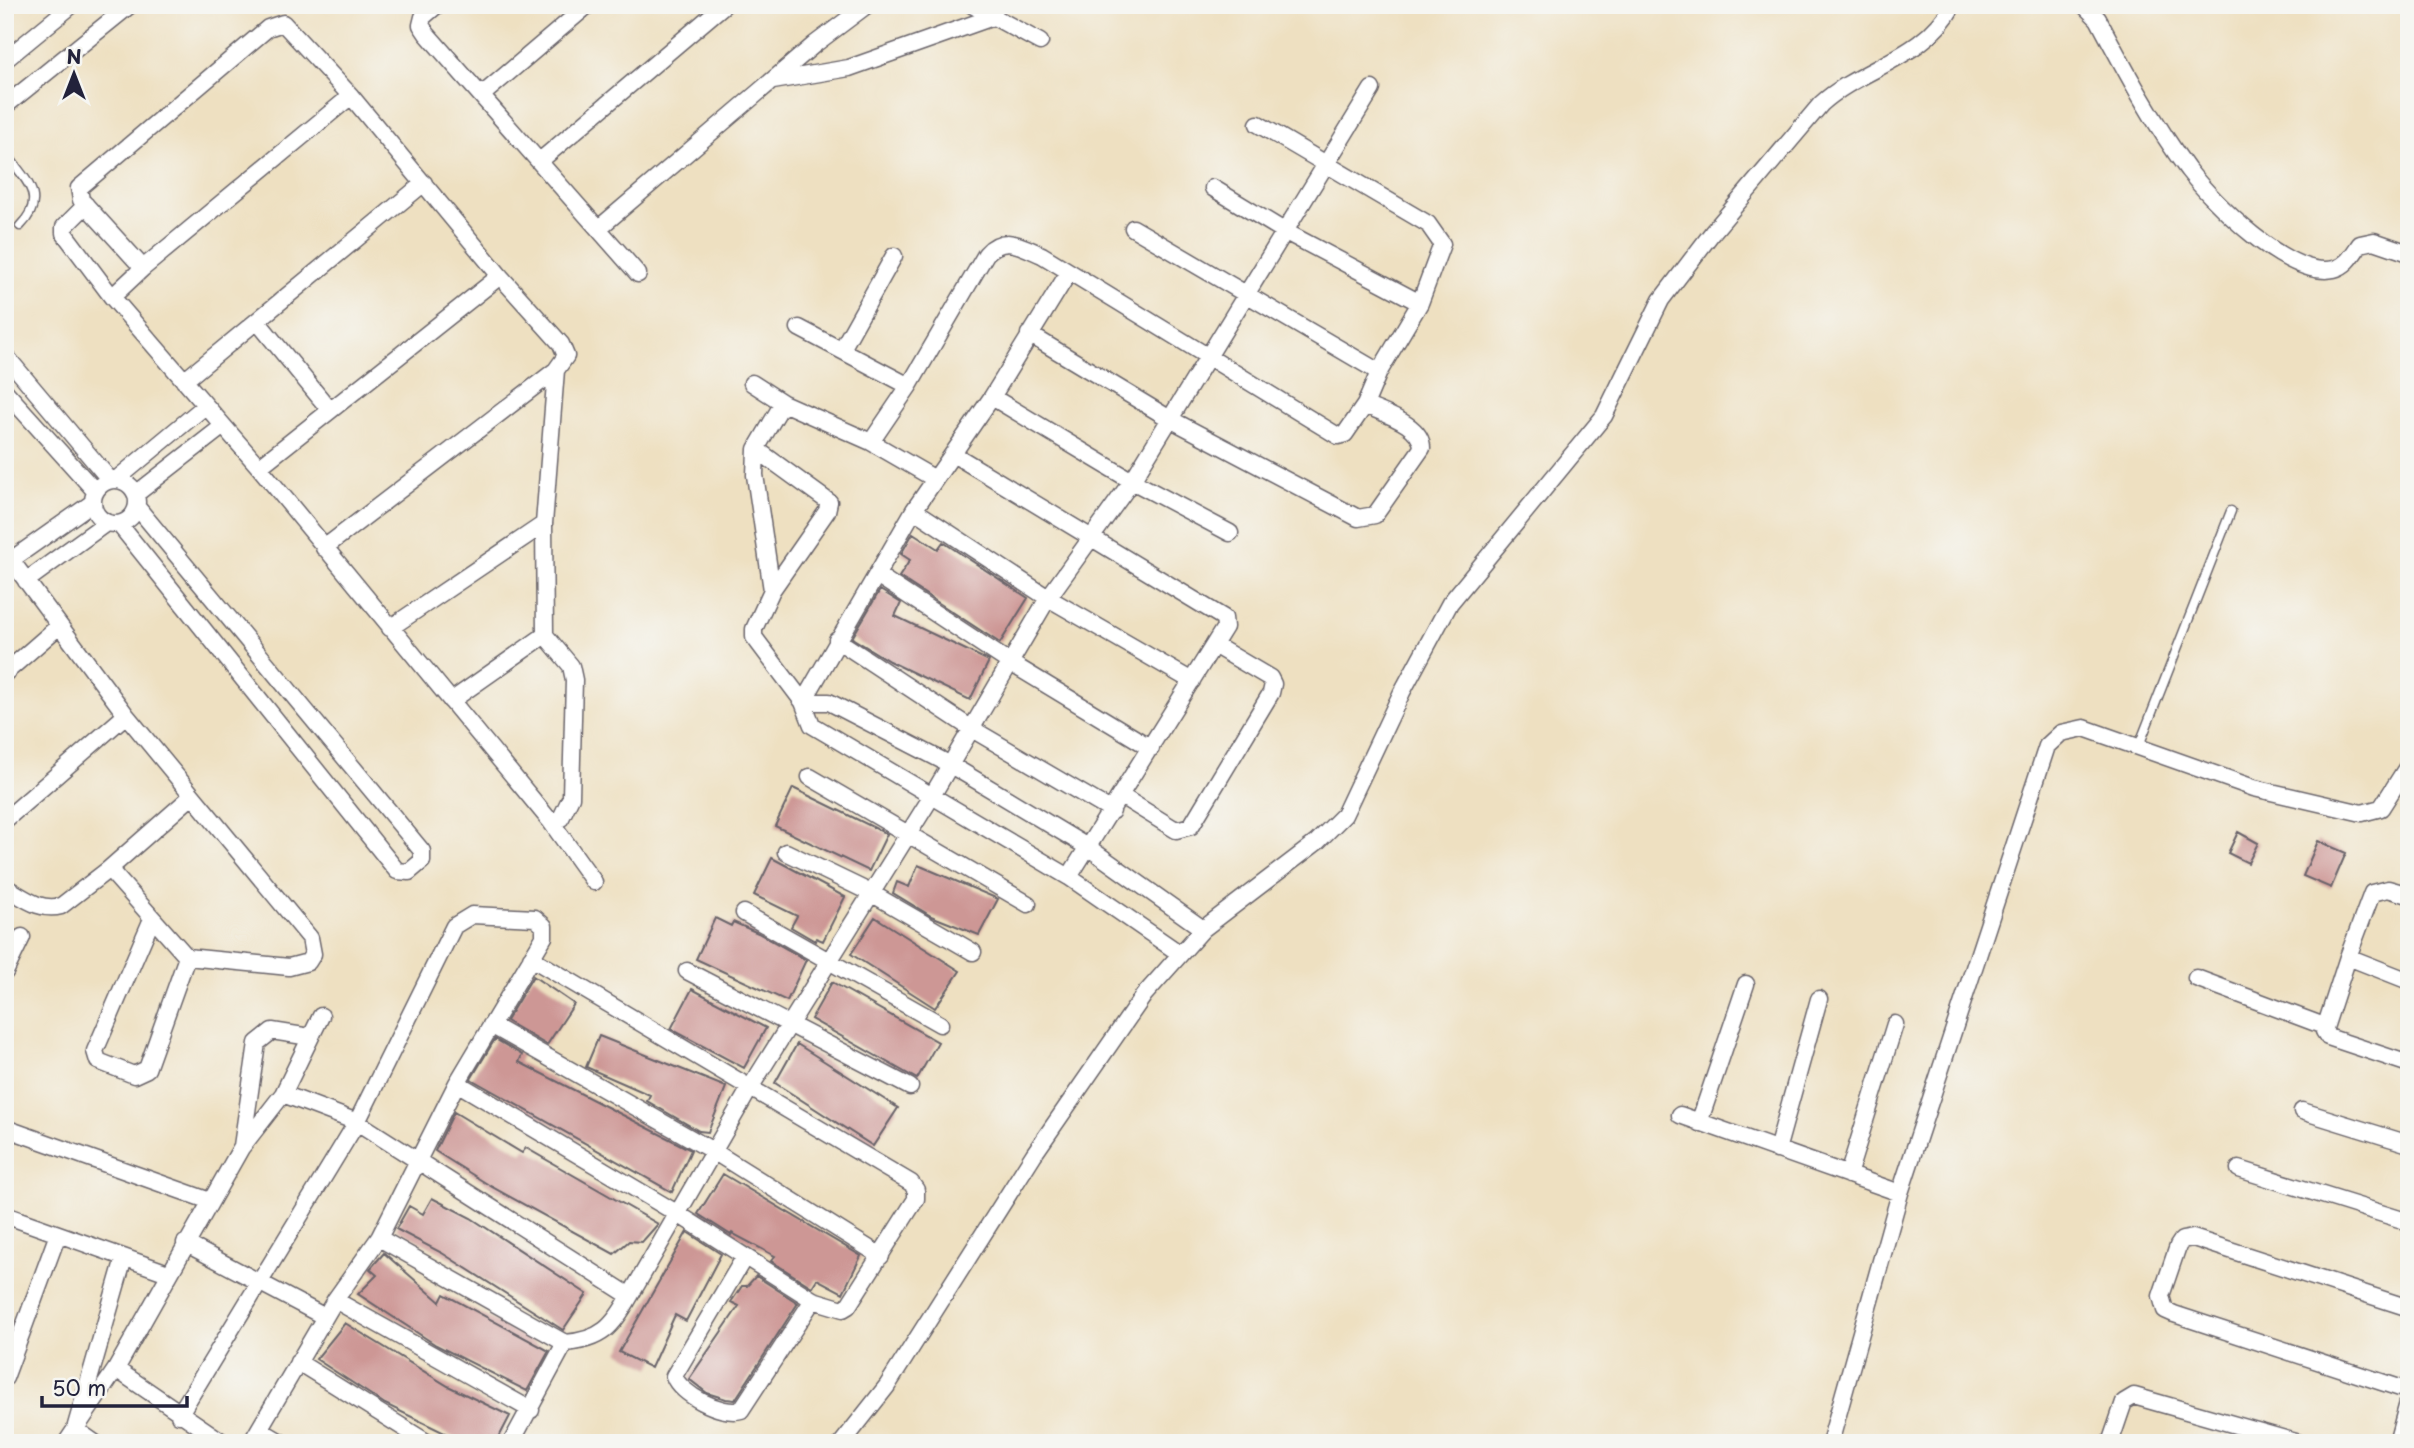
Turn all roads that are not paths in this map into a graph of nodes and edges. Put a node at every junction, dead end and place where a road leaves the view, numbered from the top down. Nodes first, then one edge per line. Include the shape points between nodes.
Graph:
1 (72, 5) edge
2 (130, 5) edge
3 (437, 5) edge
4 (588, 5) edge
5 (724, 5) edge
6 (867, 5) edge
7 (972, 5) edge
8 (1953, 5) edge
9 (2084, 5) edge
10 (993, 17) junction
11 (1040, 42) dead end
12 (5, 60) edge
13 (773, 81) junction
14 (1372, 89) dead end
15 (351, 96) junction
16 (482, 96) junction
17 (5, 106) edge
18 (1258, 124) dead end
19 (5, 152) edge
20 (541, 160) junction
21 (1325, 164) junction
22 (424, 183) junction
23 (1213, 188) dead end
24 (86, 205) junction
25 (19, 226) dead end
26 (599, 228) junction
27 (1133, 228) dead end
28 (1284, 231) junction
29 (2409, 253) edge
30 (894, 256) dead end
31 (143, 268) junction
32 (1069, 272) junction
33 (638, 274) dead end
34 (499, 276) junction
35 (1243, 294) junction
36 (112, 297) junction
37 (1420, 303) junction
38 (257, 321) junction
39 (799, 328) dead end
40 (1029, 334) junction
41 (842, 349) junction
42 (1207, 354) junction
43 (5, 355) edge
44 (556, 370) junction
45 (1379, 372) junction
46 (184, 381) junction
47 (752, 383) dead end
48 (909, 386) junction
49 (5, 391) edge
50 (992, 397) junction
51 (783, 402) junction
52 (1365, 405) junction
53 (205, 406) junction
54 (329, 409) junction
55 (1170, 419) junction
56 (222, 427) junction
57 (871, 442) junction
58 (756, 449) junction
59 (953, 454) junction
60 (259, 467) junction
61 (935, 479) junction
62 (114, 480) junction
63 (1132, 481) junction
64 (93, 497) junction
65 (137, 501) junction
66 (914, 510) junction
67 (2231, 511) dead end
68 (113, 524) junction
69 (544, 524) junction
70 (1230, 533) dead end
71 (1090, 536) junction
72 (324, 548) junction
73 (8, 556) edge
74 (877, 575) junction
75 (26, 580) junction
76 (772, 590) junction
77 (1048, 598) junction
78 (59, 626) junction
79 (390, 628) junction
80 (545, 635) junction
81 (837, 640) junction
82 (1214, 645) junction
83 (1009, 662) junction
84 (5, 673) edge
85 (1192, 681) junction
86 (451, 701) junction
87 (803, 702) junction
88 (126, 715) junction
89 (972, 729) junction
90 (1151, 748) junction
91 (2138, 748) junction
92 (949, 764) junction
93 (2409, 764) edge
94 (810, 777) dead end
95 (192, 796) junction
96 (933, 796) junction
97 (1121, 796) junction
98 (1112, 811) junction
99 (5, 820) edge
100 (551, 822) junction
101 (910, 834) junction
102 (1089, 848) junction
103 (786, 852) dead end
104 (109, 869) junction
105 (1069, 877) junction
106 (594, 883) dead end
107 (5, 887) edge
108 (871, 893) junction
109 (2409, 895) edge
110 (1028, 904) dead end
111 (744, 913) dead end
112 (152, 919) junction
113 (1203, 929) junction
114 (22, 937) dead end
115 (973, 952) dead end
116 (1179, 953) junction
117 (187, 957) junction
118 (2348, 957) junction
119 (531, 958) junction
120 (828, 959) junction
121 (687, 971) dead end
122 (5, 972) edge
123 (2196, 978) dead end
124 (2409, 981) edge
125 (1746, 984) dead end
126 (1819, 999) dead end
127 (321, 1016) dead end
128 (789, 1023) junction
129 (940, 1024) dead end
130 (1895, 1024) dead end
131 (491, 1025) junction
132 (2324, 1026) junction
133 (310, 1037) junction
134 (2409, 1064) edge
135 (457, 1083) junction
136 (910, 1087) dead end
137 (750, 1088) junction
138 (283, 1094) junction
139 (2302, 1111) dead end
140 (1680, 1115) dead end
141 (357, 1122) junction
142 (1699, 1123) junction
143 (5, 1128) edge
144 (2409, 1144) edge
145 (242, 1148) junction
146 (1777, 1150) junction
147 (713, 1151) junction
148 (416, 1160) junction
149 (2239, 1169) dead end
150 (1848, 1175) junction
151 (1900, 1193) junction
152 (210, 1201) junction
153 (678, 1214) junction
154 (5, 1215) edge
155 (2409, 1222) edge
156 (58, 1234) junction
157 (379, 1238) junction
158 (185, 1243) junction
159 (881, 1256) junction
160 (124, 1258) junction
161 (744, 1258) junction
162 (168, 1273) junction
163 (259, 1282) junction
164 (630, 1296) junction
165 (335, 1300) junction
166 (813, 1300) junction
167 (2409, 1308) edge
168 (325, 1317) junction
169 (565, 1343) junction
170 (299, 1362) junction
171 (116, 1369) junction
172 (5, 1378) edge
173 (2409, 1391) edge
174 (2409, 1399) edge
175 (531, 1410) junction
176 (179, 1415) junction
177 (70, 1436) edge
178 (255, 1436) edge
179 (95, 1443) edge
180 (224, 1443) edge
181 (282, 1443) edge
182 (428, 1443) edge
183 (511, 1443) edge
184 (842, 1443) edge
185 (1830, 1443) edge
186 (2110, 1443) edge
187 (2299, 1443) edge
188 (2397, 1443) edge

1 - 12 street
2 - 17 street
3 - 16 street via 421,25
4 - 16 street
5 - 20 street
6 - 13 street
7 - 10 street
8 - 113 street via 1926,40 1837,90 1821,104 1712,233 1661,300 1604,416 1450,603 1344,815 1317,842
9 - 29 street via 2098,19 2189,170 2257,237 2300,264 2321,268 2334,269 2349,260 2360,244 2390,245
10 - 11 street
10 - 13 street via 849,68
13 - 26 street
14 - 21 street
15 - 22 street
15 - 24 street via 288,27 274,24 82,183 79,195
15 - 31 street
16 - 20 street
18 - 21 street
19 - 25 lane via 34,193 34,208
20 - 26 street
21 - 28 street
21 - 37 street via 1428,224 1438,235 1442,244
22 - 34 street
22 - 38 street
23 - 28 street
24 - 31 street
24 - 36 street via 64,233
26 - 33 street
27 - 35 street
28 - 35 street
28 - 37 street
30 - 41 street
31 - 36 street
32 - 40 street
32 - 42 street
32 - 48 street via 1010,241 995,244
34 - 44 street via 561,344 566,356
34 - 54 street
35 - 42 street
35 - 45 street
36 - 46 street
37 - 45 street
38 - 46 street
38 - 54 street
39 - 41 street
40 - 50 street
40 - 55 street
41 - 48 street
42 - 52 street via 1338,436 1345,434
42 - 55 street
43 - 62 street
44 - 69 street
44 - 72 street
45 - 52 street
46 - 53 street
47 - 51 street
48 - 57 street
49 - 64 street
50 - 59 street
50 - 63 street
51 - 57 street
51 - 58 street
52 - 55 street via 1413,429 1422,440 1422,448 1368,518 1358,518
53 - 56 street
53 - 62 street
54 - 60 street
55 - 63 street
56 - 60 street
56 - 65 street
57 - 61 street
58 - 76 street via 755,475
58 - 76 street via 829,502
59 - 61 street
59 - 71 street
60 - 72 street
61 - 66 street
62 - 64 street
62 - 65 street via 129,484
63 - 70 street
63 - 71 street
64 - 68 street via 96,515
64 - 73 street
65 - 68 street via 131,518
65 - 68 street via 422,851 422,861 409,873 397,871
66 - 74 street
66 - 77 street
67 - 91 lane
68 - 75 street
69 - 79 street
69 - 80 street
71 - 77 street
71 - 82 street via 1219,612 1225,626
72 - 79 street
73 - 75 street
74 - 81 street
74 - 83 street
75 - 78 street
76 - 87 street via 754,636
77 - 83 street
77 - 85 street
78 - 84 street
78 - 88 street
79 - 86 street
80 - 86 street
80 - 100 street via 571,667 574,680 571,797 561,818
81 - 87 street
81 - 89 street
82 - 85 street
82 - 97 street via 1273,684 1191,826 1176,830
83 - 89 street
83 - 90 street
85 - 90 street
86 - 100 street
87 - 92 street via 829,702
87 - 96 street via 812,725
88 - 95 street
88 - 99 street
89 - 92 street
89 - 98 street
90 - 97 street
91 - 93 street via 2254,788 2362,813 2381,808
91 - 151 street via 2084,728 2061,733 2046,746
92 - 96 street
92 - 102 street
94 - 101 street
95 - 104 street
95 - 117 street via 310,939 313,954 307,962 289,967
96 - 101 street
96 - 105 street
97 - 98 street
98 - 102 street
100 - 106 street
101 - 108 street
101 - 110 street
102 - 105 street
102 - 113 street
103 - 108 street
104 - 107 street via 54,908 45,909
104 - 112 street
105 - 116 street
108 - 115 street
108 - 120 street
109 - 118 street via 2388,889 2372,893
111 - 120 street
112 - 117 street
112 - 117 street via 94,1051 98,1061 134,1075 147,1069
113 - 116 street
114 - 122 street
116 - 184 street via 1123,1023 887,1385
118 - 124 street
118 - 132 street
119 - 131 street
119 - 137 street
119 - 141 street via 545,931 535,918 472,915 454,926
120 - 128 street
120 - 129 street
121 - 128 street
123 - 132 street
125 - 142 street
126 - 146 street
127 - 133 street
128 - 136 street
128 - 137 street
130 - 150 street
131 - 135 street
131 - 147 street
132 - 134 street via 2328,1037
133 - 138 street
133 - 145 street via 272,1031 257,1043
135 - 148 street
135 - 153 street
137 - 147 street
137 - 159 street via 911,1183 916,1199
138 - 141 street
138 - 145 street
139 - 144 street
140 - 142 street
141 - 148 street
141 - 163 street
142 - 146 street
143 - 152 street
145 - 152 street
146 - 150 street
147 - 153 street
147 - 159 street
148 - 157 street
148 - 164 street
149 - 155 street
150 - 151 street
151 - 185 street
152 - 158 street
153 - 161 street
153 - 164 street
154 - 156 street
156 - 160 street
156 - 172 street
157 - 165 street
157 - 169 street
158 - 162 street
158 - 163 street
159 - 166 street via 843,1309
160 - 162 street
160 - 177 street
161 - 166 street
161 - 166 street via 674,1376 682,1388 720,1410 741,1410
162 - 171 street
163 - 168 street
163 - 176 street
164 - 169 street via 615,1323 589,1339
165 - 168 street
165 - 175 street
167 - 173 street via 2193,1238 2178,1246 2161,1296 2165,1310 2174,1314
168 - 170 street
169 - 175 street
170 - 178 street
170 - 182 street
171 - 176 street
171 - 177 street
174 - 188 street
175 - 183 street
176 - 180 street
177 - 179 street
178 - 181 street
186 - 187 street via 2124,1402 2134,1396

